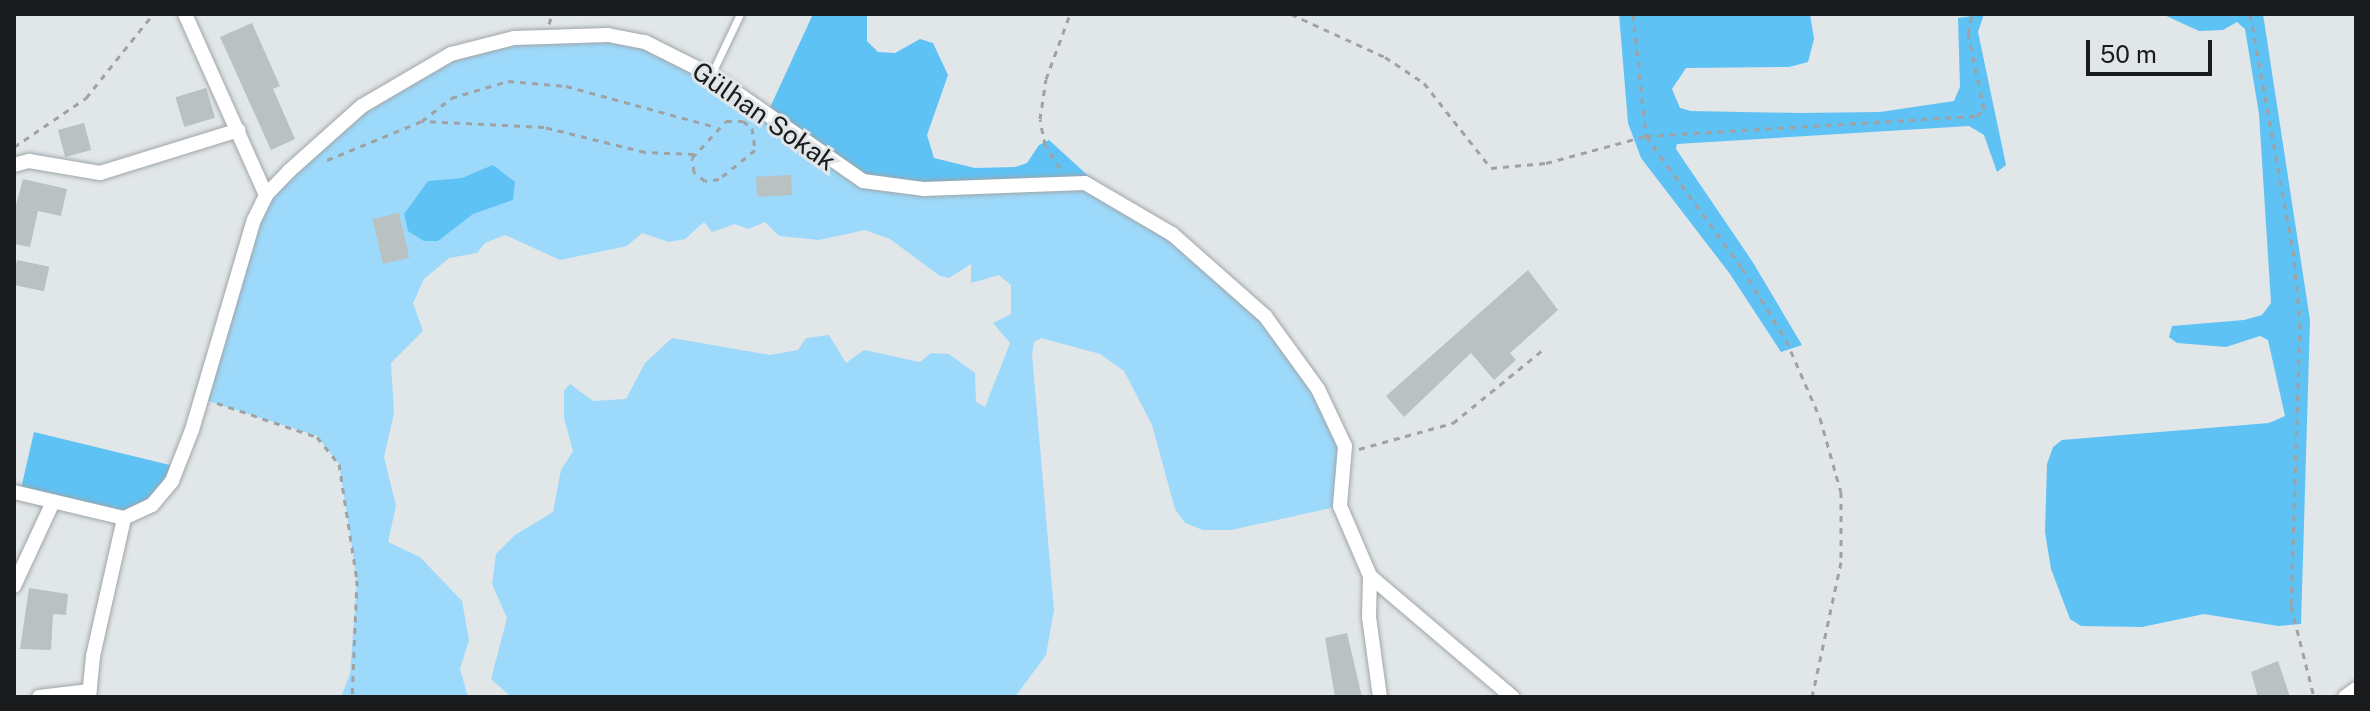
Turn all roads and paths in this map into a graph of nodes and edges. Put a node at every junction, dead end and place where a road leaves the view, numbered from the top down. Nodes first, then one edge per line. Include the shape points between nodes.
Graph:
1 (153, 14) edge
2 (185, 14) edge
3 (740, 14) edge
4 (1070, 14) edge
5 (1291, 14) edge
6 (1633, 14) edge
7 (1972, 14) edge
8 (2250, 14) edge
9 (711, 75) junction
10 (422, 121) junction
11 (716, 127) junction
12 (239, 130) junction
13 (1646, 136) junction
14 (14, 147) edge
15 (694, 154) junction
16 (323, 161) dead end
17 (14, 165) edge
18 (1068, 181) junction
19 (266, 195) junction
20 (1545, 348) dead end
21 (202, 399) junction
22 (1346, 453) junction
23 (14, 492) edge
24 (53, 502) junction
25 (124, 518) junction
26 (1370, 576) junction
27 (14, 586) edge
28 (2356, 689) edge
29 (90, 694) edge
30 (39, 697) edge
31 (352, 697) edge
32 (1380, 697) edge
33 (1512, 697) edge
34 (1812, 697) edge
35 (2314, 697) edge
36 (2345, 697) edge

1 - 14 path via 86,98
2 - 12 street
3 - 9 lane
4 - 18 path via 1046,79 1040,119 1045,145
5 - 13 path via 1385,57 1424,83 1491,168 1546,163
6 - 13 path
7 - 13 path via 1968,34 1984,109 1977,116
8 - 35 path via 2293,250 2300,397 2290,532 2291,606
9 - 18 street, Gülhan Sokak via 863,181 939,189
9 - 19 street, Gülhan Sokak via 626,37 545,35 486,42 397,81 332,130
10 - 11 path via 451,98 508,81 566,86
10 - 15 path via 544,127 645,152
10 - 16 path
11 - 15 path
11 - 15 path via 731,120 748,124 756,139 753,156 710,181 694,172
12 - 17 street via 100,173 29,161
12 - 19 street
13 - 34 path via 1742,268 1786,340 1820,418 1841,492 1841,562
18 - 22 street, Gülhan Sokak via 1106,192 1139,211 1237,287 1304,366 1336,422
19 - 21 street, Gülhan Sokak
20 - 22 path via 1453,423
21 - 25 street, Gülhan Sokak via 172,481 152,505
21 - 31 path via 308,432 339,464 357,580
22 - 26 street, Gülhan Sokak via 1340,506
23 - 24 street
24 - 25 street
24 - 27 street
25 - 29 street
26 - 32 street via 1369,617
26 - 33 street
28 - 36 street
29 - 30 street

